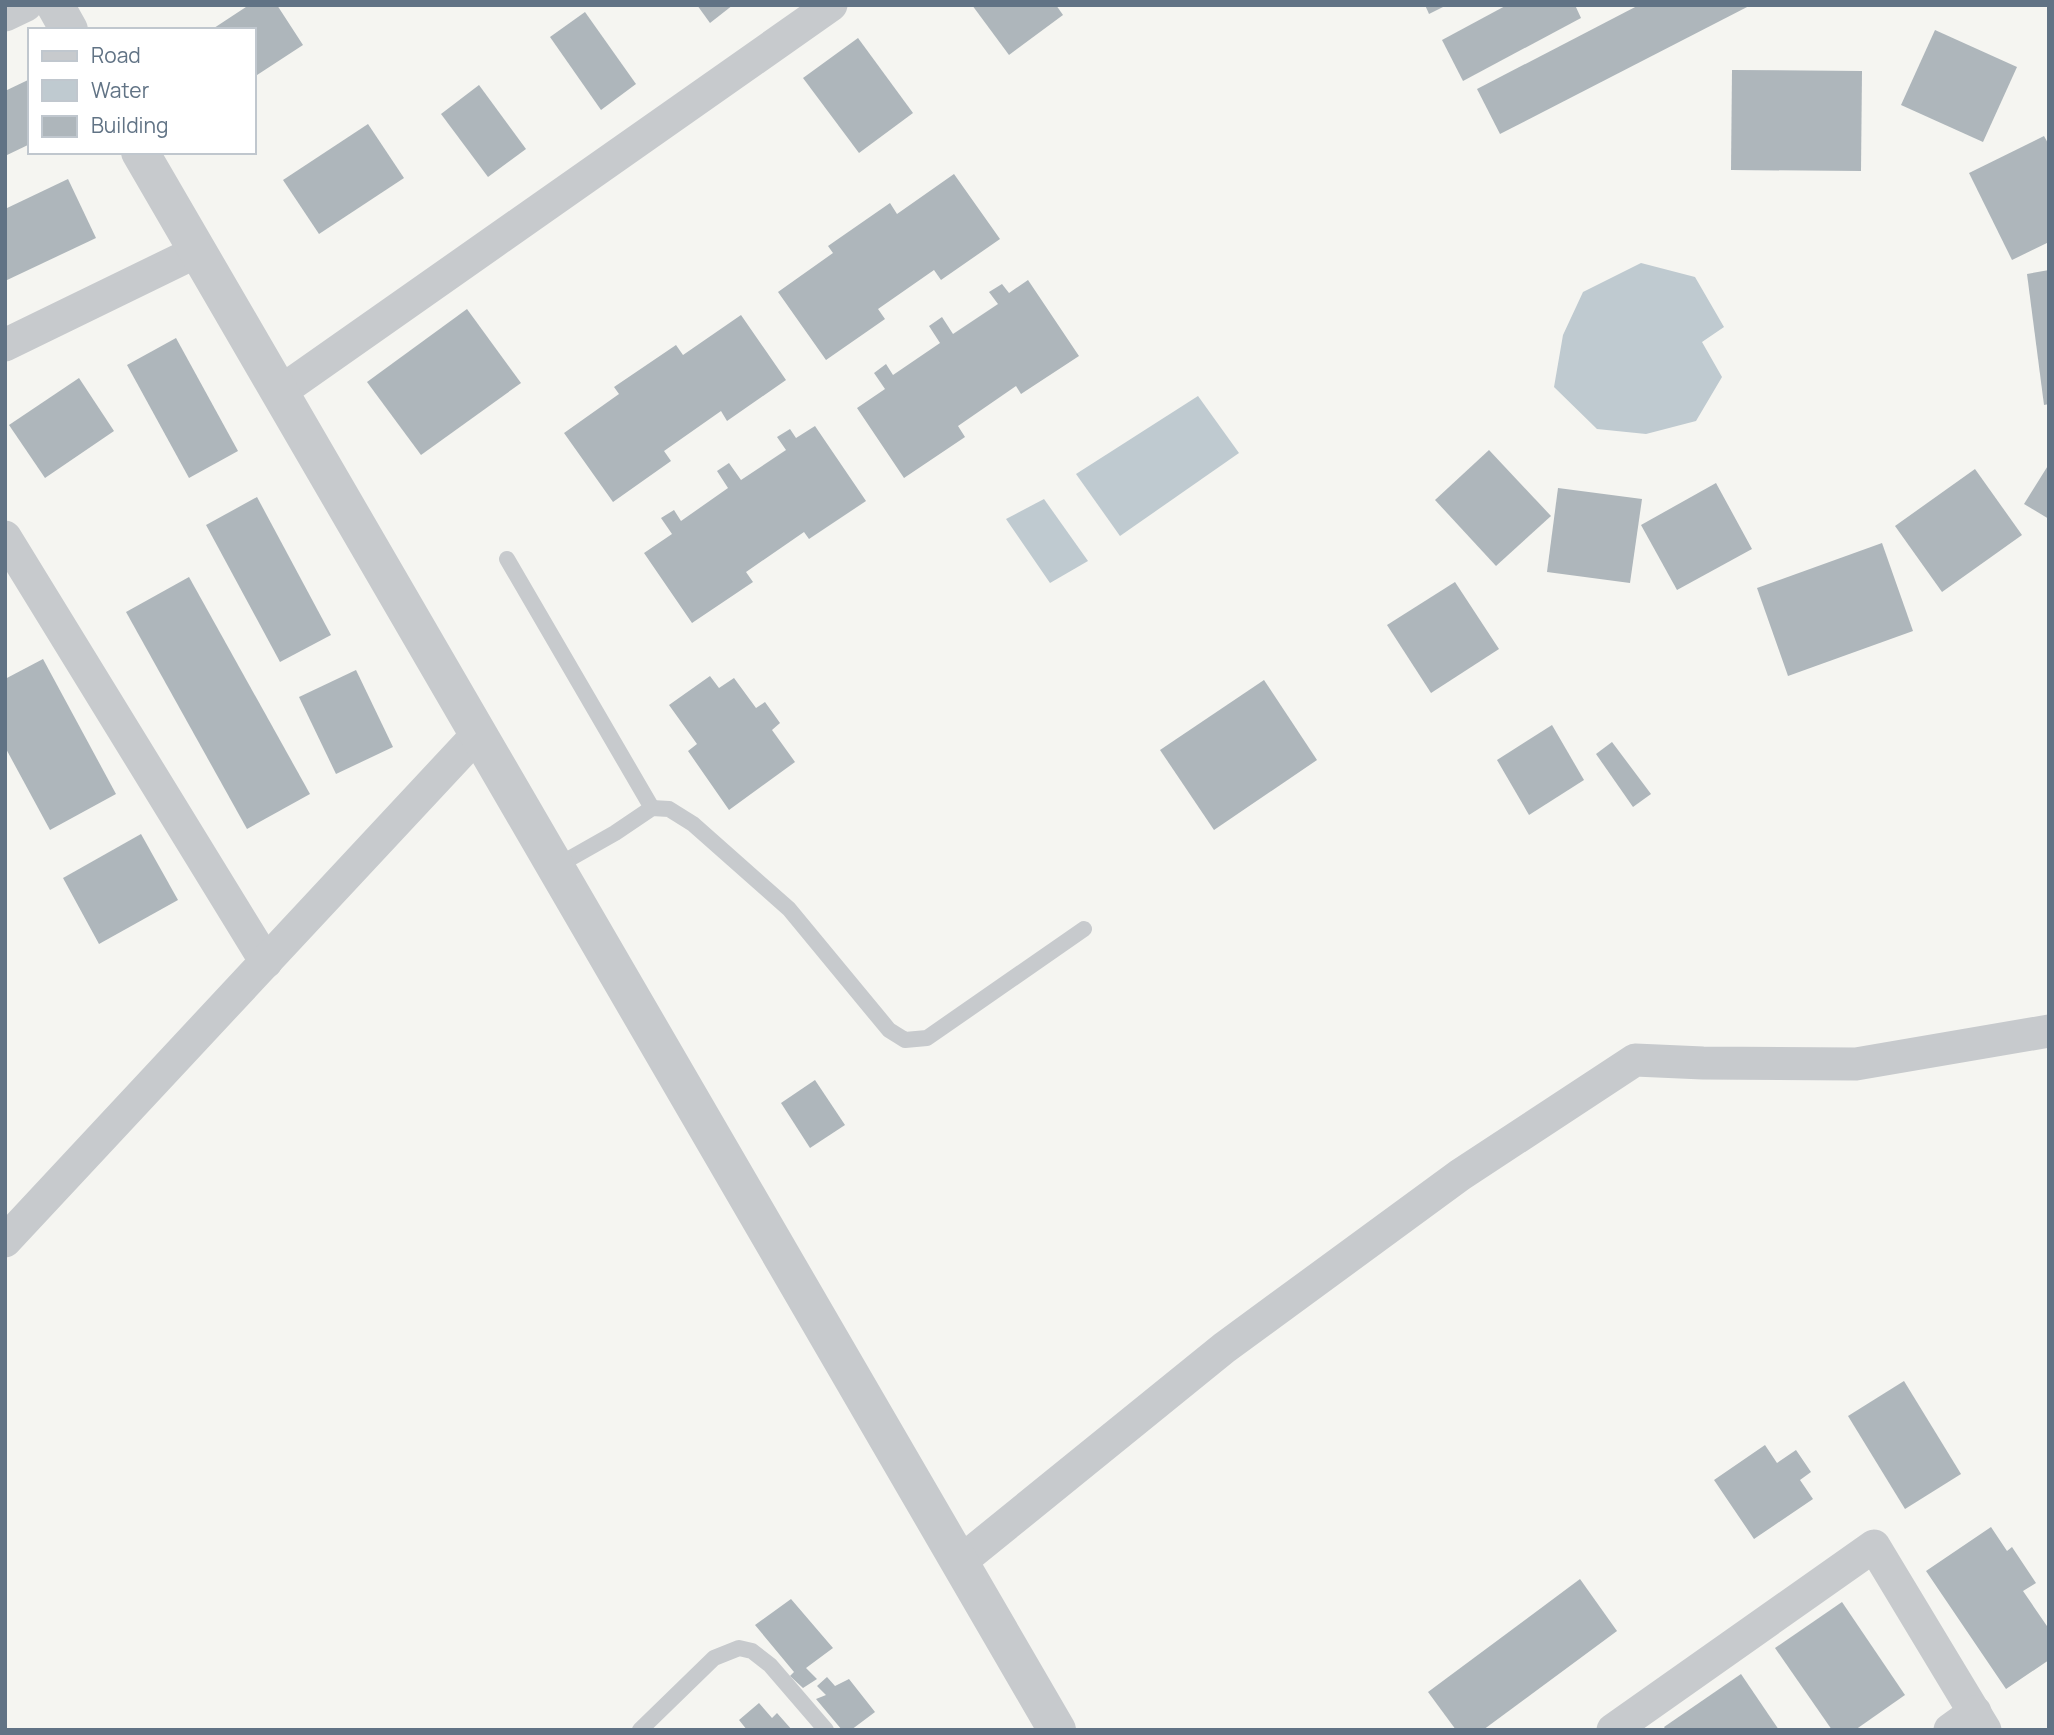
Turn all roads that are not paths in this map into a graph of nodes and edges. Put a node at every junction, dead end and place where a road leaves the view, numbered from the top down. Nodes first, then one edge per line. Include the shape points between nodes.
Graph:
1 (26, 5) edge
2 (55, 5) edge
3 (831, 5) edge
4 (5, 15) edge
5 (68, 28) edge
6 (141, 154) edge
7 (198, 251) junction
8 (5, 345) edge
9 (279, 392) junction
10 (5, 537) edge
11 (507, 559) dead end
12 (478, 734) junction
13 (652, 808) junction
14 (555, 867) junction
15 (1084, 929) dead end
16 (266, 962) junction
17 (2049, 1031) edge
18 (5, 1241) edge
19 (960, 1562) junction
20 (1970, 1724) edge
21 (640, 1730) edge
22 (826, 1730) edge
23 (1057, 1730) edge
24 (1612, 1730) edge

1 - 4 street
2 - 5 street
3 - 9 street
6 - 7 street
7 - 8 street
7 - 9 street
9 - 12 street
10 - 16 street
11 - 13 lane
12 - 14 street
12 - 16 street
13 - 14 lane
13 - 15 lane via 669,809 693,824 789,909 889,1030 905,1040 927,1038
14 - 19 street
16 - 18 street
17 - 19 street via 1856,1064 1635,1060 1460,1175 1224,1348
19 - 23 street
20 - 24 street via 1874,1545
21 - 22 lane via 715,1658 739,1648 752,1651 770,1665

